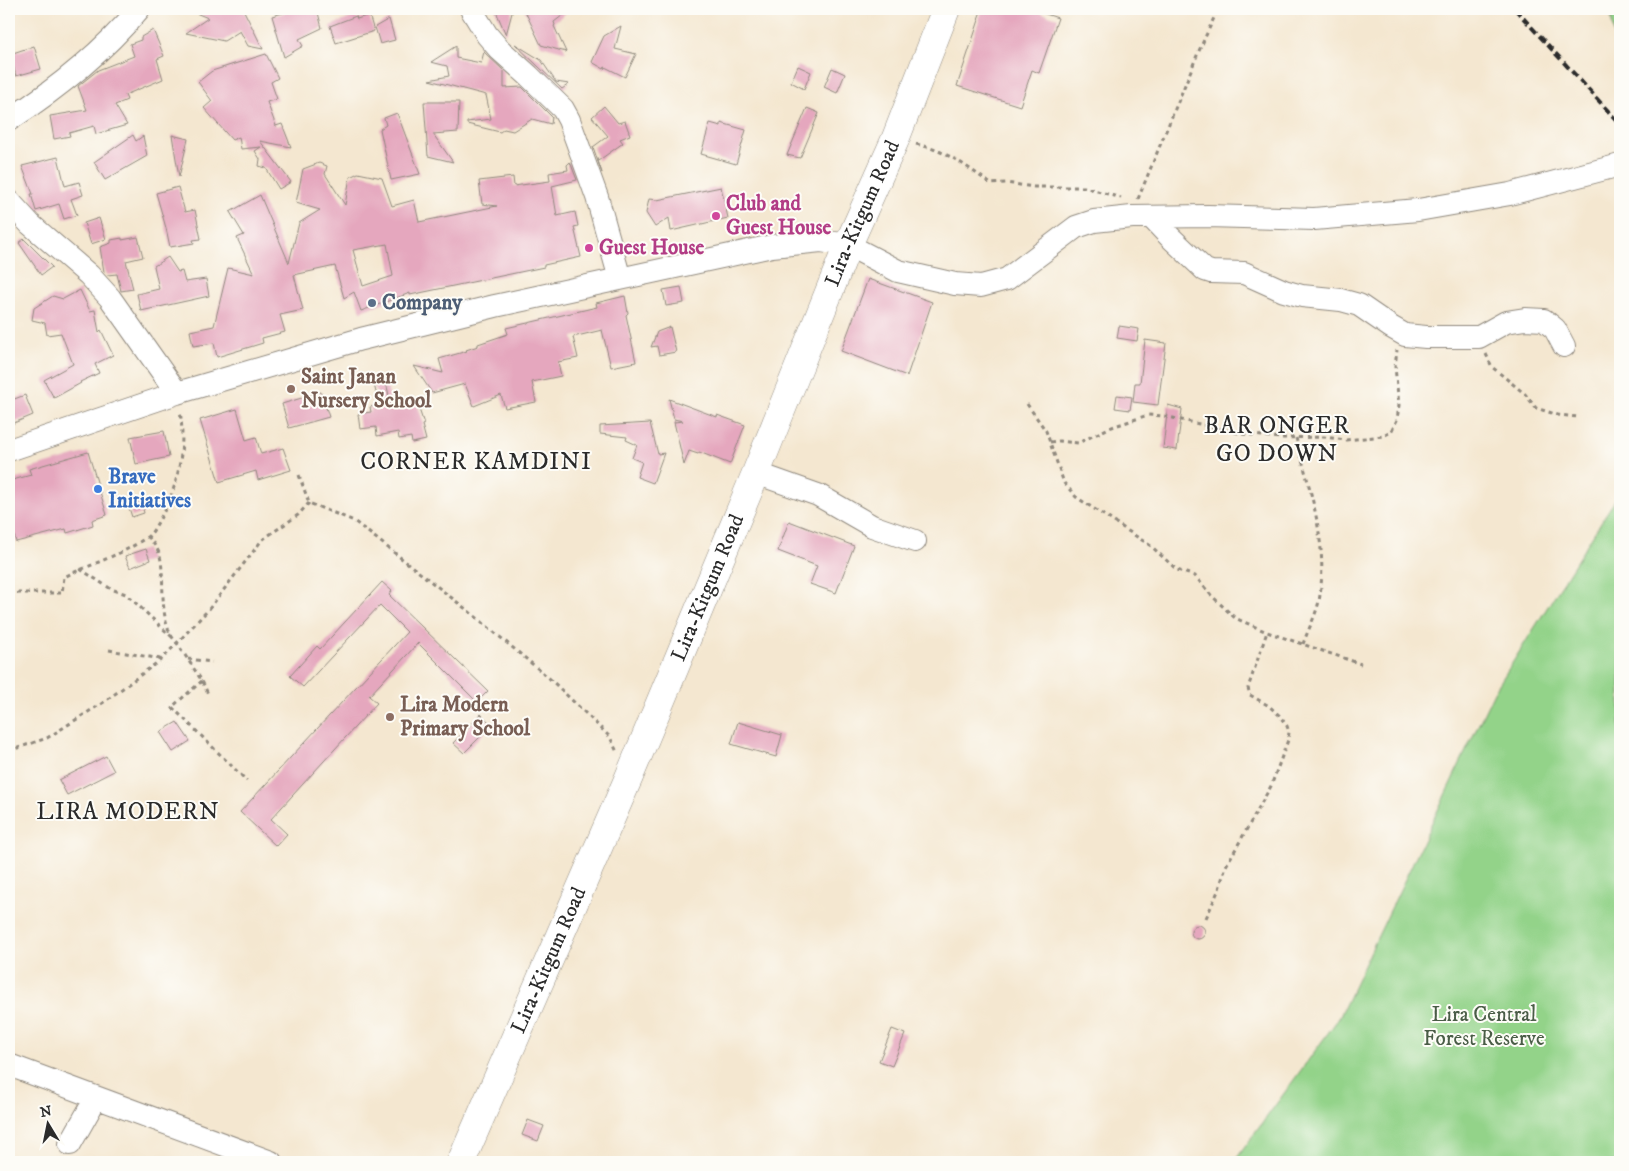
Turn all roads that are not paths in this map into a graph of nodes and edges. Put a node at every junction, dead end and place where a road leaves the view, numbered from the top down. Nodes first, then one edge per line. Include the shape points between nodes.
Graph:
1 (139, 9) edge
2 (471, 9) edge
3 (946, 9) edge
4 (9, 120) edge
5 (1620, 165) edge
6 (9, 201) edge
7 (1140, 212) junction
8 (848, 245) junction
9 (620, 279) junction
10 (1564, 346) dead end
11 (177, 393) junction
12 (9, 450) edge
13 (756, 473) junction
14 (915, 541) dead end
15 (9, 1065) edge
16 (96, 1098) junction
17 (70, 1144) dead end
18 (271, 1162) edge
19 (461, 1162) edge

1 - 4 street via 119,33 67,79
2 - 9 street via 499,50 563,109 597,197
3 - 8 main road, Lira-Kitgum Road via 895,140
5 - 7 street via 1510,194 1418,210 1314,219
6 - 11 street via 110,298
7 - 8 street via 1076,228 1006,279 981,286 955,284 898,270
7 - 10 street via 1204,270 1244,273 1284,291 1359,305 1405,335 1479,337 1506,322 1544,320
8 - 9 street via 821,241 772,246
8 - 13 main road, Lira-Kitgum Road
9 - 11 street via 362,340
11 - 12 street
13 - 14 street via 818,495 872,526
13 - 19 main road, Lira-Kitgum Road via 629,777
15 - 16 street
16 - 17 street
16 - 18 street

